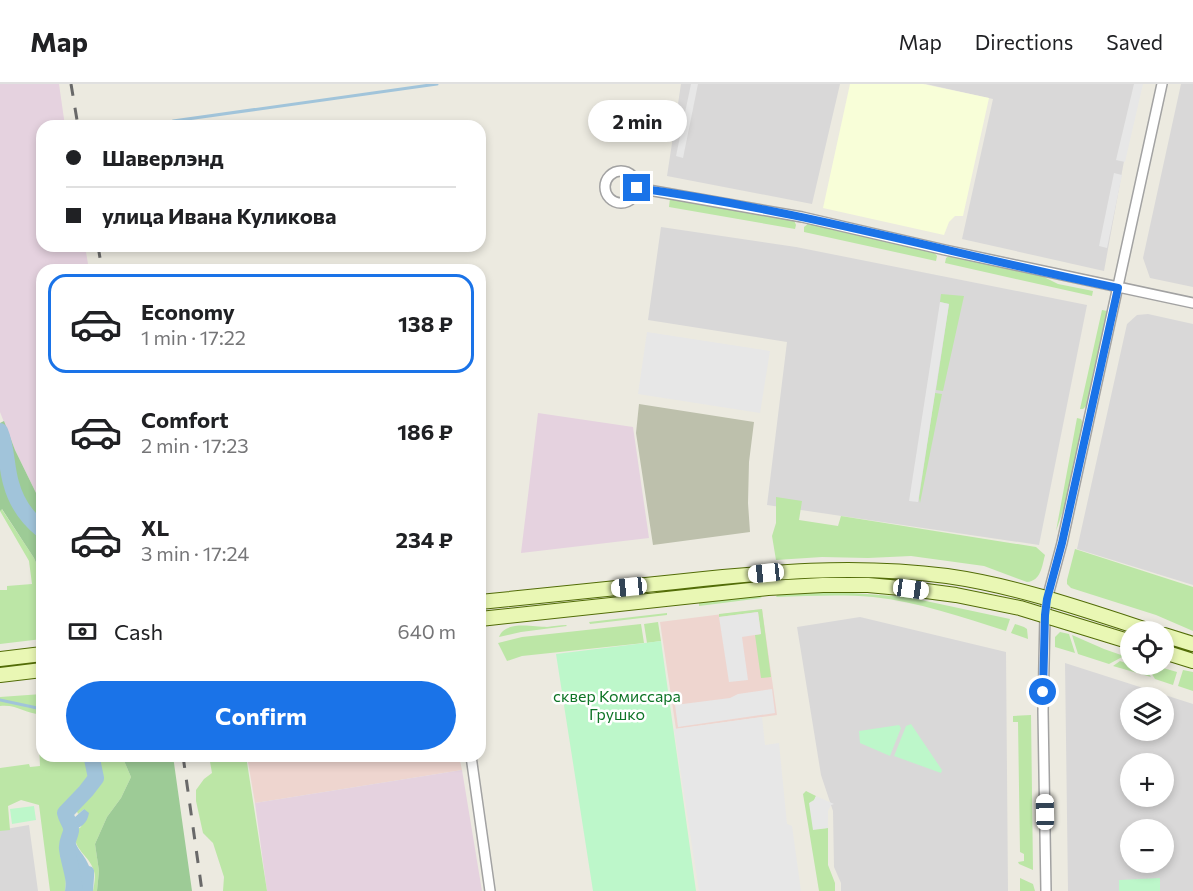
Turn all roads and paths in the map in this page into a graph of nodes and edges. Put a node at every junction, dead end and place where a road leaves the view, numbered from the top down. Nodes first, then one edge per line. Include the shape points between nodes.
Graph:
1 (1162, 84) edge
2 (637, 188) dead end
3 (1118, 288) junction
4 (1193, 303) edge
5 (1047, 599) junction
6 (486, 601) edge
7 (1045, 615) junction
8 (486, 618) edge
9 (1121, 621) edge
10 (1174, 638) edge
11 (1120, 639) edge
12 (1193, 645) edge
13 (36, 655) edge
14 (1174, 655) edge
15 (0, 659) edge
16 (1193, 661) edge
17 (36, 671) edge
18 (0, 675) edge
19 (472, 762) edge
20 (490, 891) edge
21 (1046, 891) edge

1 - 3 street
2 - 3 street via 802,217
3 - 4 street
3 - 5 street
5 - 6 main road via 949,576 822,569
5 - 7 street
5 - 9 main road
7 - 8 main road via 956,595 868,585 822,585
7 - 11 main road
7 - 21 street
10 - 12 main road
13 - 15 main road
14 - 16 main road
17 - 18 main road
19 - 20 street

